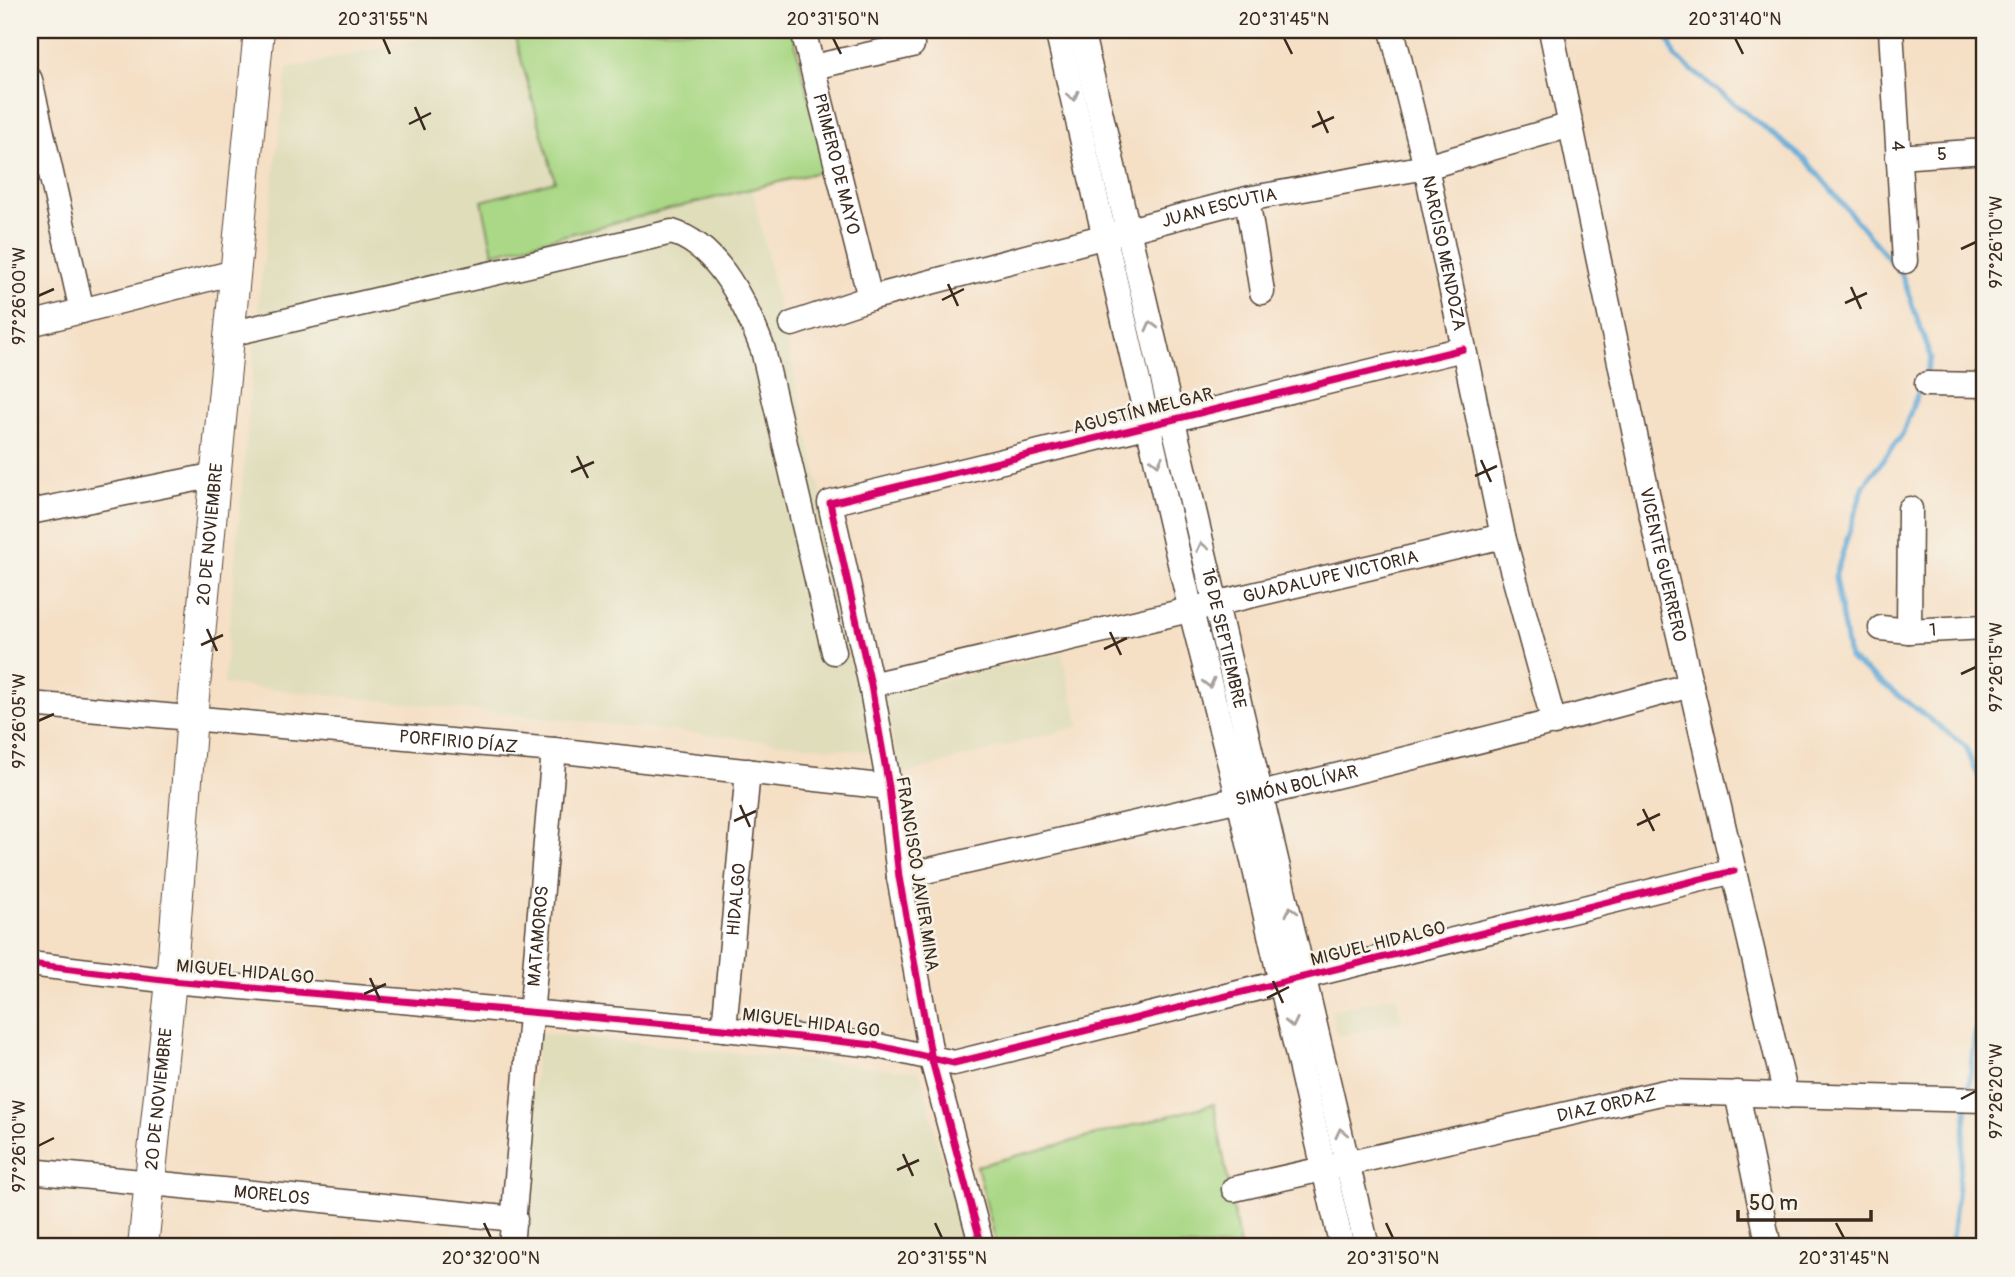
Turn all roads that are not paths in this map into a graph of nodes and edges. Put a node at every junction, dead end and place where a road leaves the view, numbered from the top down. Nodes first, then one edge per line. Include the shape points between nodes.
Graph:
1 (258, 30) edge
2 (803, 30) edge
3 (1057, 30) edge
4 (1081, 30) edge
5 (1392, 30) edge
6 (1551, 30) edge
7 (1891, 30) edge
8 (912, 45) dead end
9 (813, 67) junction
10 (30, 80) edge
11 (1571, 125) junction
12 (1985, 151) edge
13 (1898, 157) junction
14 (1426, 167) junction
15 (1247, 199) junction
16 (1117, 232) junction
17 (1905, 261) dead end
18 (235, 272) junction
19 (1262, 292) dead end
20 (870, 298) junction
21 (82, 311) junction
22 (30, 324) edge
23 (792, 324) dead end
24 (229, 334) junction
25 (1463, 349) junction
26 (1927, 384) dead end
27 (1985, 386) edge
28 (1174, 420) junction
29 (1149, 426) junction
30 (216, 475) junction
31 (830, 503) joint
32 (1910, 509) dead end
33 (30, 512) edge
34 (1503, 536) junction
35 (1215, 605) junction
36 (1191, 611) junction
37 (1985, 627) edge
38 (1881, 628) dead end
39 (1909, 631) junction
40 (834, 652) dead end
41 (871, 685) junction
42 (1691, 685) junction
43 (30, 704) edge
44 (192, 717) junction
45 (1554, 723) junction
46 (554, 750) junction
47 (748, 771) junction
48 (889, 787) junction
49 (1263, 794) junction
50 (1239, 800) junction
51 (1734, 871) junction
52 (899, 877) junction
53 (30, 964) edge
54 (171, 981) junction
55 (1295, 981) junction
56 (531, 1012) junction
57 (724, 1029) junction
58 (932, 1060) junction
59 (1737, 1093) junction
60 (1786, 1096) junction
61 (1985, 1100) edge
62 (1348, 1164) junction
63 (1324, 1169) junction
64 (30, 1171) edge
65 (150, 1181) junction
66 (1234, 1189) dead end
67 (515, 1219) junction
68 (143, 1247) edge
69 (511, 1247) edge
70 (982, 1247) edge
71 (1342, 1247) edge
72 (1367, 1247) edge
73 (1769, 1247) edge

1 - 18 main road, 20 DE NOVIEMBRE
2 - 9 street, PRIMERO DE MAYO
3 -> 16 street, 16 DE SEPTIEMBRE
4 - 16 street, 16 DE SEPTIEMBRE
5 - 14 street, NARCISO MENDOZA
6 - 11 street, VICENTE GUERRERO
7 - 13 street, 4
8 - 9 street
9 - 20 street, PRIMERO DE MAYO
10 - 21 street
11 - 14 street, JUAN ESCUTIA
11 - 42 street, VICENTE GUERRERO
12 - 13 street, 5
13 - 17 street, 4
14 - 15 street, JUAN ESCUTIA
14 - 25 street, NARCISO MENDOZA
15 - 16 street, JUAN ESCUTIA
15 - 19 street
16 - 20 street, JUAN ESCUTIA
28 -> 16 street, 16 DE SEPTIEMBRE
16 - 29 street, 16 DE SEPTIEMBRE
18 - 21 street
18 - 24 main road, 20 DE NOVIEMBRE
20 - 23 street, JUAN ESCUTIA
21 - 22 street
24 - 30 main road, 20 DE NOVIEMBRE
24 - 40 street via 671,232 685,236 720,267 752,320 763,350
25 - 28 street, AGUSTÍN MELGAR
25 - 34 street, NARCISO MENDOZA
26 - 27 street
28 - 29 street, AGUSTÍN MELGAR
35 -> 28 street, 16 DE SEPTIEMBRE
29 - 31 street, AGUSTÍN MELGAR
29 -> 36 street, 16 DE SEPTIEMBRE
30 - 33 street
30 - 44 main road, 20 DE NOVIEMBRE
31 - 41 street, FRANCISCO JAVIER MINA
32 - 39 street
34 - 35 street, GUADALUPE VICTORIA
34 - 45 street, NARCISO MENDOZA
35 - 36 street, GUADALUPE VICTORIA
35 - 49 street, 16 DE SEPTIEMBRE
36 - 41 street, GUADALUPE VICTORIA
36 -> 50 street, 16 DE SEPTIEMBRE
37 - 39 street, 1
38 - 39 street, 1
41 - 48 street, FRANCISCO JAVIER MINA
42 - 45 street, SIMÓN BOLÍVAR
42 - 51 street, VICENTE GUERRERO
43 - 44 street, PORFIRIO DÍAZ
44 - 46 street, PORFIRIO DÍAZ
44 - 54 main road, 20 DE NOVIEMBRE
45 - 49 street, SIMÓN BOLÍVAR
46 - 47 street, PORFIRIO DÍAZ
46 - 56 street, MATAMOROS
47 - 48 street, PORFIRIO DÍAZ
47 - 57 street, HIDALGO
48 - 52 street, FRANCISCO JAVIER MINA
49 - 50 street, SIMÓN BOLÍVAR
55 -> 49 street, 16 DE SEPTIEMBRE
50 - 52 street, SIMÓN BOLÍVAR
50 - 55 street, 16 DE SEPTIEMBRE
51 - 55 street, MIGUEL HIDALGO
51 - 60 street, VICENTE GUERRERO
52 - 58 street, FRANCISCO JAVIER MINA
53 - 54 street, MIGUEL HIDALGO
54 - 56 street, MIGUEL HIDALGO
54 - 65 main road, 20 DE NOVIEMBRE
55 - 58 street, MIGUEL HIDALGO via 954,1063
62 -> 55 street, 16 DE SEPTIEMBRE
55 -> 63 street, 16 DE SEPTIEMBRE
56 - 57 street, MIGUEL HIDALGO
56 - 67 street, MATAMOROS
57 - 58 street, MIGUEL HIDALGO via 874,1045
58 - 70 street, FRANCISCO JAVIER MINA
59 - 60 street, DIAZ ORDAZ
59 - 62 street, DIAZ ORDAZ via 1665,1091
59 - 73 street
60 - 61 street, DIAZ ORDAZ
62 - 63 street, DIAZ ORDAZ
62 - 72 street, 16 DE SEPTIEMBRE
63 - 66 street, DIAZ ORDAZ
63 - 71 street, 16 DE SEPTIEMBRE
64 - 65 street, MORELOS
65 - 67 street, MORELOS
65 - 68 main road, 20 DE NOVIEMBRE
67 - 69 street, MATAMOROS

